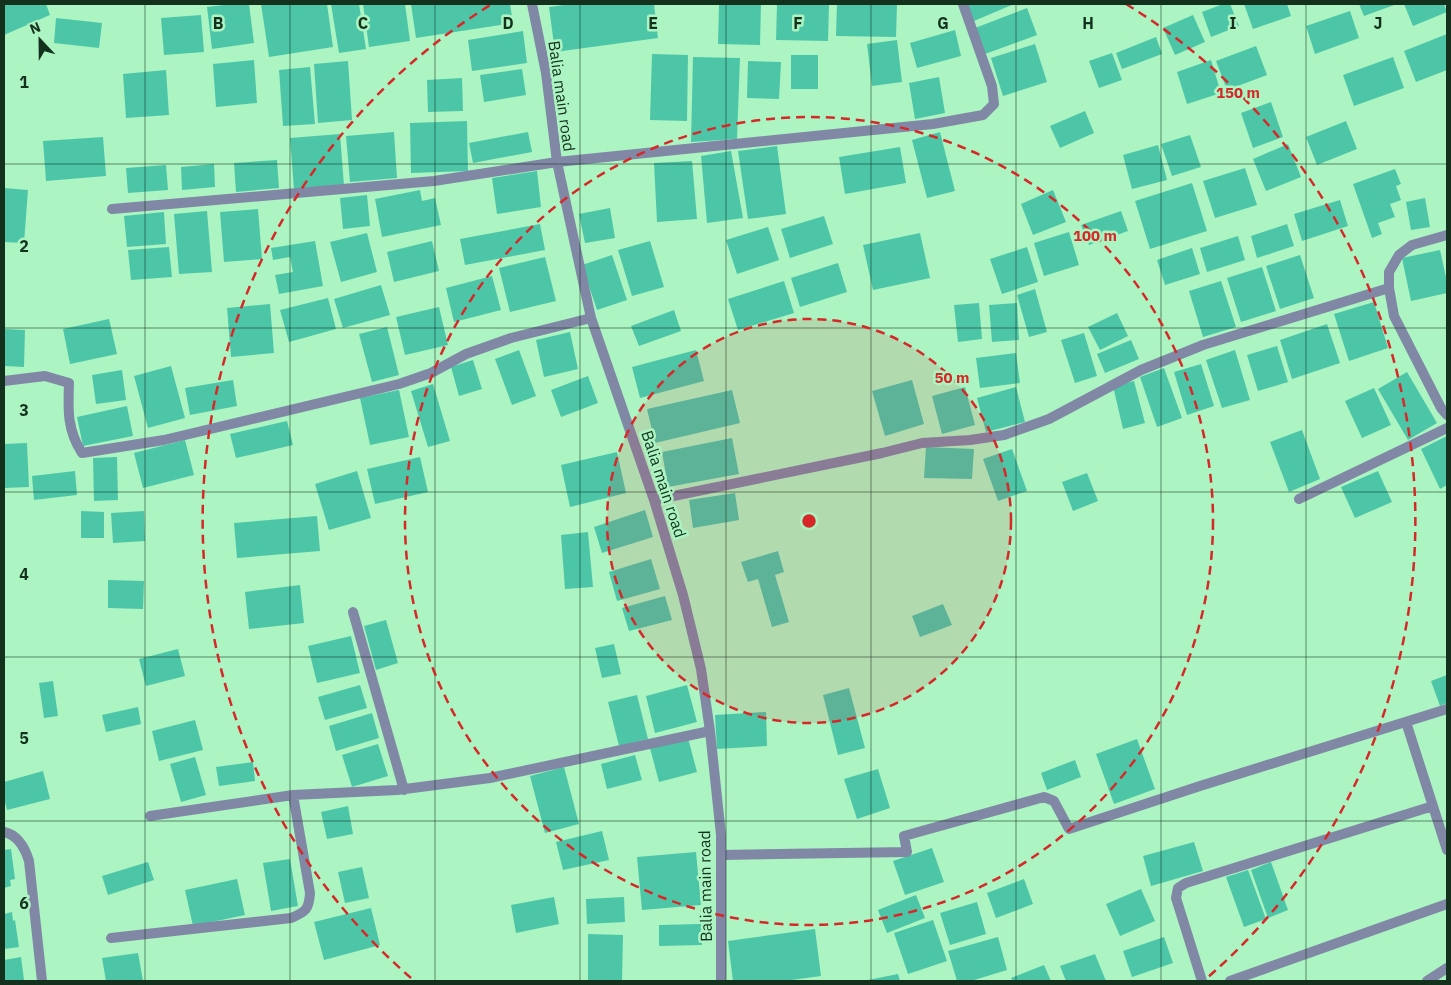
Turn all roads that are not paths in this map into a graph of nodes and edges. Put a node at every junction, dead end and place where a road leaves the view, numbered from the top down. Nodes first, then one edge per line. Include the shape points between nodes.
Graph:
1 (532, 4) edge
2 (963, 4) edge
3 (557, 162) junction
4 (112, 208) dead end
5 (1447, 235) edge
6 (1389, 288) junction
7 (590, 318) junction
8 (4, 381) edge
9 (1447, 415) edge
10 (1447, 428) edge
11 (1299, 499) dead end
12 (654, 500) junction
13 (354, 612) dead end
14 (1447, 709) edge
15 (1406, 722) junction
16 (710, 731) junction
17 (404, 790) junction
18 (293, 795) junction
19 (1433, 806) junction
20 (150, 816) dead end
21 (4, 832) edge
22 (1447, 850) edge
23 (721, 855) junction
24 (1447, 904) edge
25 (111, 938) dead end
26 (1447, 968) edge
27 (42, 981) edge
28 (721, 981) edge
29 (1202, 981) edge
30 (1230, 981) edge
31 (1427, 981) edge

1 - 3 street, Balia main road via 546,73
2 - 3 street via 992,86 994,104 984,115 933,124
3 - 4 street via 434,181
3 - 7 street, Balia main road
5 - 6 street via 1412,245 1399,255 1389,272
6 - 9 street via 1394,316
6 - 12 street via 1203,345 1141,370 1049,419 1004,435 922,443
7 - 8 street via 511,338 399,384 164,440 82,453 74,440 68,411 69,383 45,376
7 - 12 street, Balia main road
10 - 11 street
12 - 16 street, Balia main road via 686,604 701,669
13 - 17 street
14 - 15 street
15 - 19 street
15 - 23 street via 1069,829 1054,800 1044,797 904,836 907,852
16 - 17 street via 490,778
16 - 23 street, Balia main road
17 - 18 street
18 - 20 street
18 - 25 street via 310,892 310,904 304,913 291,918
19 - 22 street
19 - 29 street via 1178,888 1176,898
21 - 27 street via 10,833 24,847 29,861
23 - 28 street, Balia main road
24 - 30 street
26 - 31 street

